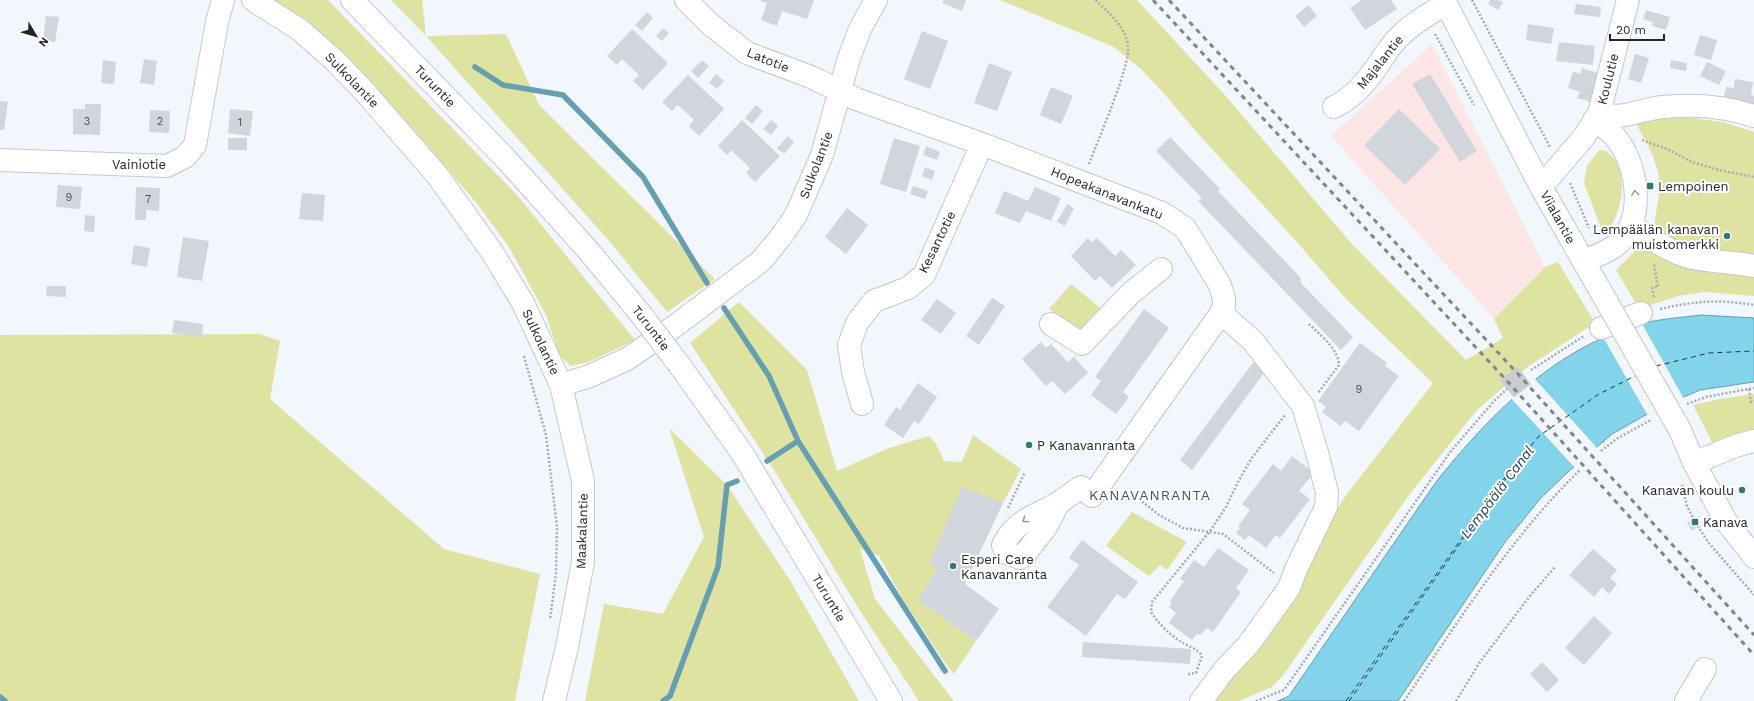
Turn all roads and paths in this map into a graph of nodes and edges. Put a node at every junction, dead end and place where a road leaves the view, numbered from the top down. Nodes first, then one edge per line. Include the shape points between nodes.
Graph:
1 (223, 0) edge
2 (253, 0) edge
3 (352, 0) edge
4 (686, 0) edge
5 (876, 0) edge
6 (1095, 0) edge
7 (1472, 0) edge
8 (1628, 0) edge
9 (1445, 2) edge
10 (1425, 16) junction
11 (840, 91) junction
12 (1334, 107) dead end
13 (1478, 112) dead end
14 (1754, 116) edge
15 (1597, 117) junction
16 (1637, 139) dead end
17 (982, 144) junction
18 (0, 160) edge
19 (1560, 166) junction
20 (1087, 171) dead end
21 (1754, 177) edge
22 (1541, 186) junction
23 (1631, 225) junction
24 (1592, 258) junction
25 (1754, 266) edge
26 (1161, 269) dead end
27 (1655, 277) dead end
28 (1754, 305) edge
29 (1648, 308) junction
30 (1221, 313) junction
31 (1051, 324) dead end
32 (1309, 324) dead end
33 (1601, 328) joint
34 (523, 353) dead end
35 (1531, 370) tunnel mouth
36 (561, 385) junction
37 (1754, 388) edge
38 (1749, 389) junction
39 (1507, 390) tunnel mouth
40 (1754, 401) edge
41 (1689, 403) dead end
42 (862, 404) dead end
43 (1301, 405) junction
44 (1652, 420) dead end
45 (571, 426) junction
46 (546, 435) junction
47 (1754, 441) edge
48 (1601, 451) dead end
49 (1694, 462) junction
50 (1580, 470) dead end
51 (1139, 498) dead end
52 (1059, 502) dead end
53 (1210, 531) junction
54 (1754, 557) edge
55 (1555, 567) dead end
56 (1290, 585) junction
57 (549, 626) dead end
58 (1705, 669) dead end
59 (1188, 674) dead end
60 (554, 701) edge
61 (892, 701) edge
62 (1201, 701) edge
63 (1256, 701) edge
64 (1404, 701) edge
65 (1456, 701) edge
66 (1686, 701) edge

1 - 18 street, Vainiotie via 216,22 194,145 185,157 167,166
2 - 36 street, Sulkolantie via 300,30 332,59 364,91 437,175 492,252 523,304
3 - 61 street, Turuntie, bridge via 506,159 587,249 640,313 742,453
4 - 11 street, Latotie via 747,53 804,74
5 - 11 street, Sulkolantie via 860,29
6 - 20 path via 1126,35 1129,48 1123,73
7 - 19 path
8 - 15 street, Koulutie
9 - 10 street, Majalantie
9 - 22 street, Viialantie
10 - 12 street, Majalantie via 1400,36 1365,82 1348,99
10 - 13 path
11 - 17 street, Hopeakanavankatu
11 - 36 street, Sulkolantie via 822,155 810,185 792,221 760,261 675,326 626,359 590,376
14 - 15 street via 1701,105 1661,107 1622,116
15 - 19 street, Koulutie
23 -> 15 street via 1636,196 1630,166 1616,138
16 - 21 path via 1667,149 1692,162
17 - 30 street, Hopeakanavankatu via 1162,213 1185,228 1220,285 1224,299
17 - 42 street, Kesantotie via 924,275 908,288 874,301 857,323 849,345
19 - 22 street, Koulutie
19 - 24 path via 1570,182
22 - 24 street, Viialantie
23 - 24 street via 1620,241
23 - 25 street via 1676,253 1693,258
24 - 49 street, Viialantie, bridge via 1604,297 1680,430
26 - 31 street via 1131,293 1082,344
27 - 29 path via 1658,287 1652,288
28 - 29 path via 1731,301 1693,302
29 - 33 street
30 - 43 street via 1253,341
30 - 52 street via 1092,496 1081,487
32 - 43 path via 1334,350 1339,358 1339,365
33 - 35 path
34 - 46 path
36 - 45 street, Maakalantie
37 - 38 path
38 - 40 path via 1751,402
38 - 41 path
39 - 63 path via 1495,400 1451,451 1284,690
43 - 53 path via 1251,460
43 - 56 street via 1316,449 1326,492 1326,507
44 - 48 path via 1618,438
45 - 46 path
45 - 60 street, Maakalantie via 583,481 583,562
46 - 57 path via 557,527 556,572
47 - 49 street
49 - 54 street, Viialantie via 1726,521
50 - 64 path via 1542,508 1504,555
51 - 53 path via 1159,515 1183,528
53 - 56 path via 1223,534
53 - 59 path via 1152,602 1151,612 1160,624 1181,642 1200,652 1202,656 1196,673
55 - 65 path via 1480,662
56 - 62 street via 1248,645 1225,669
58 - 66 street

